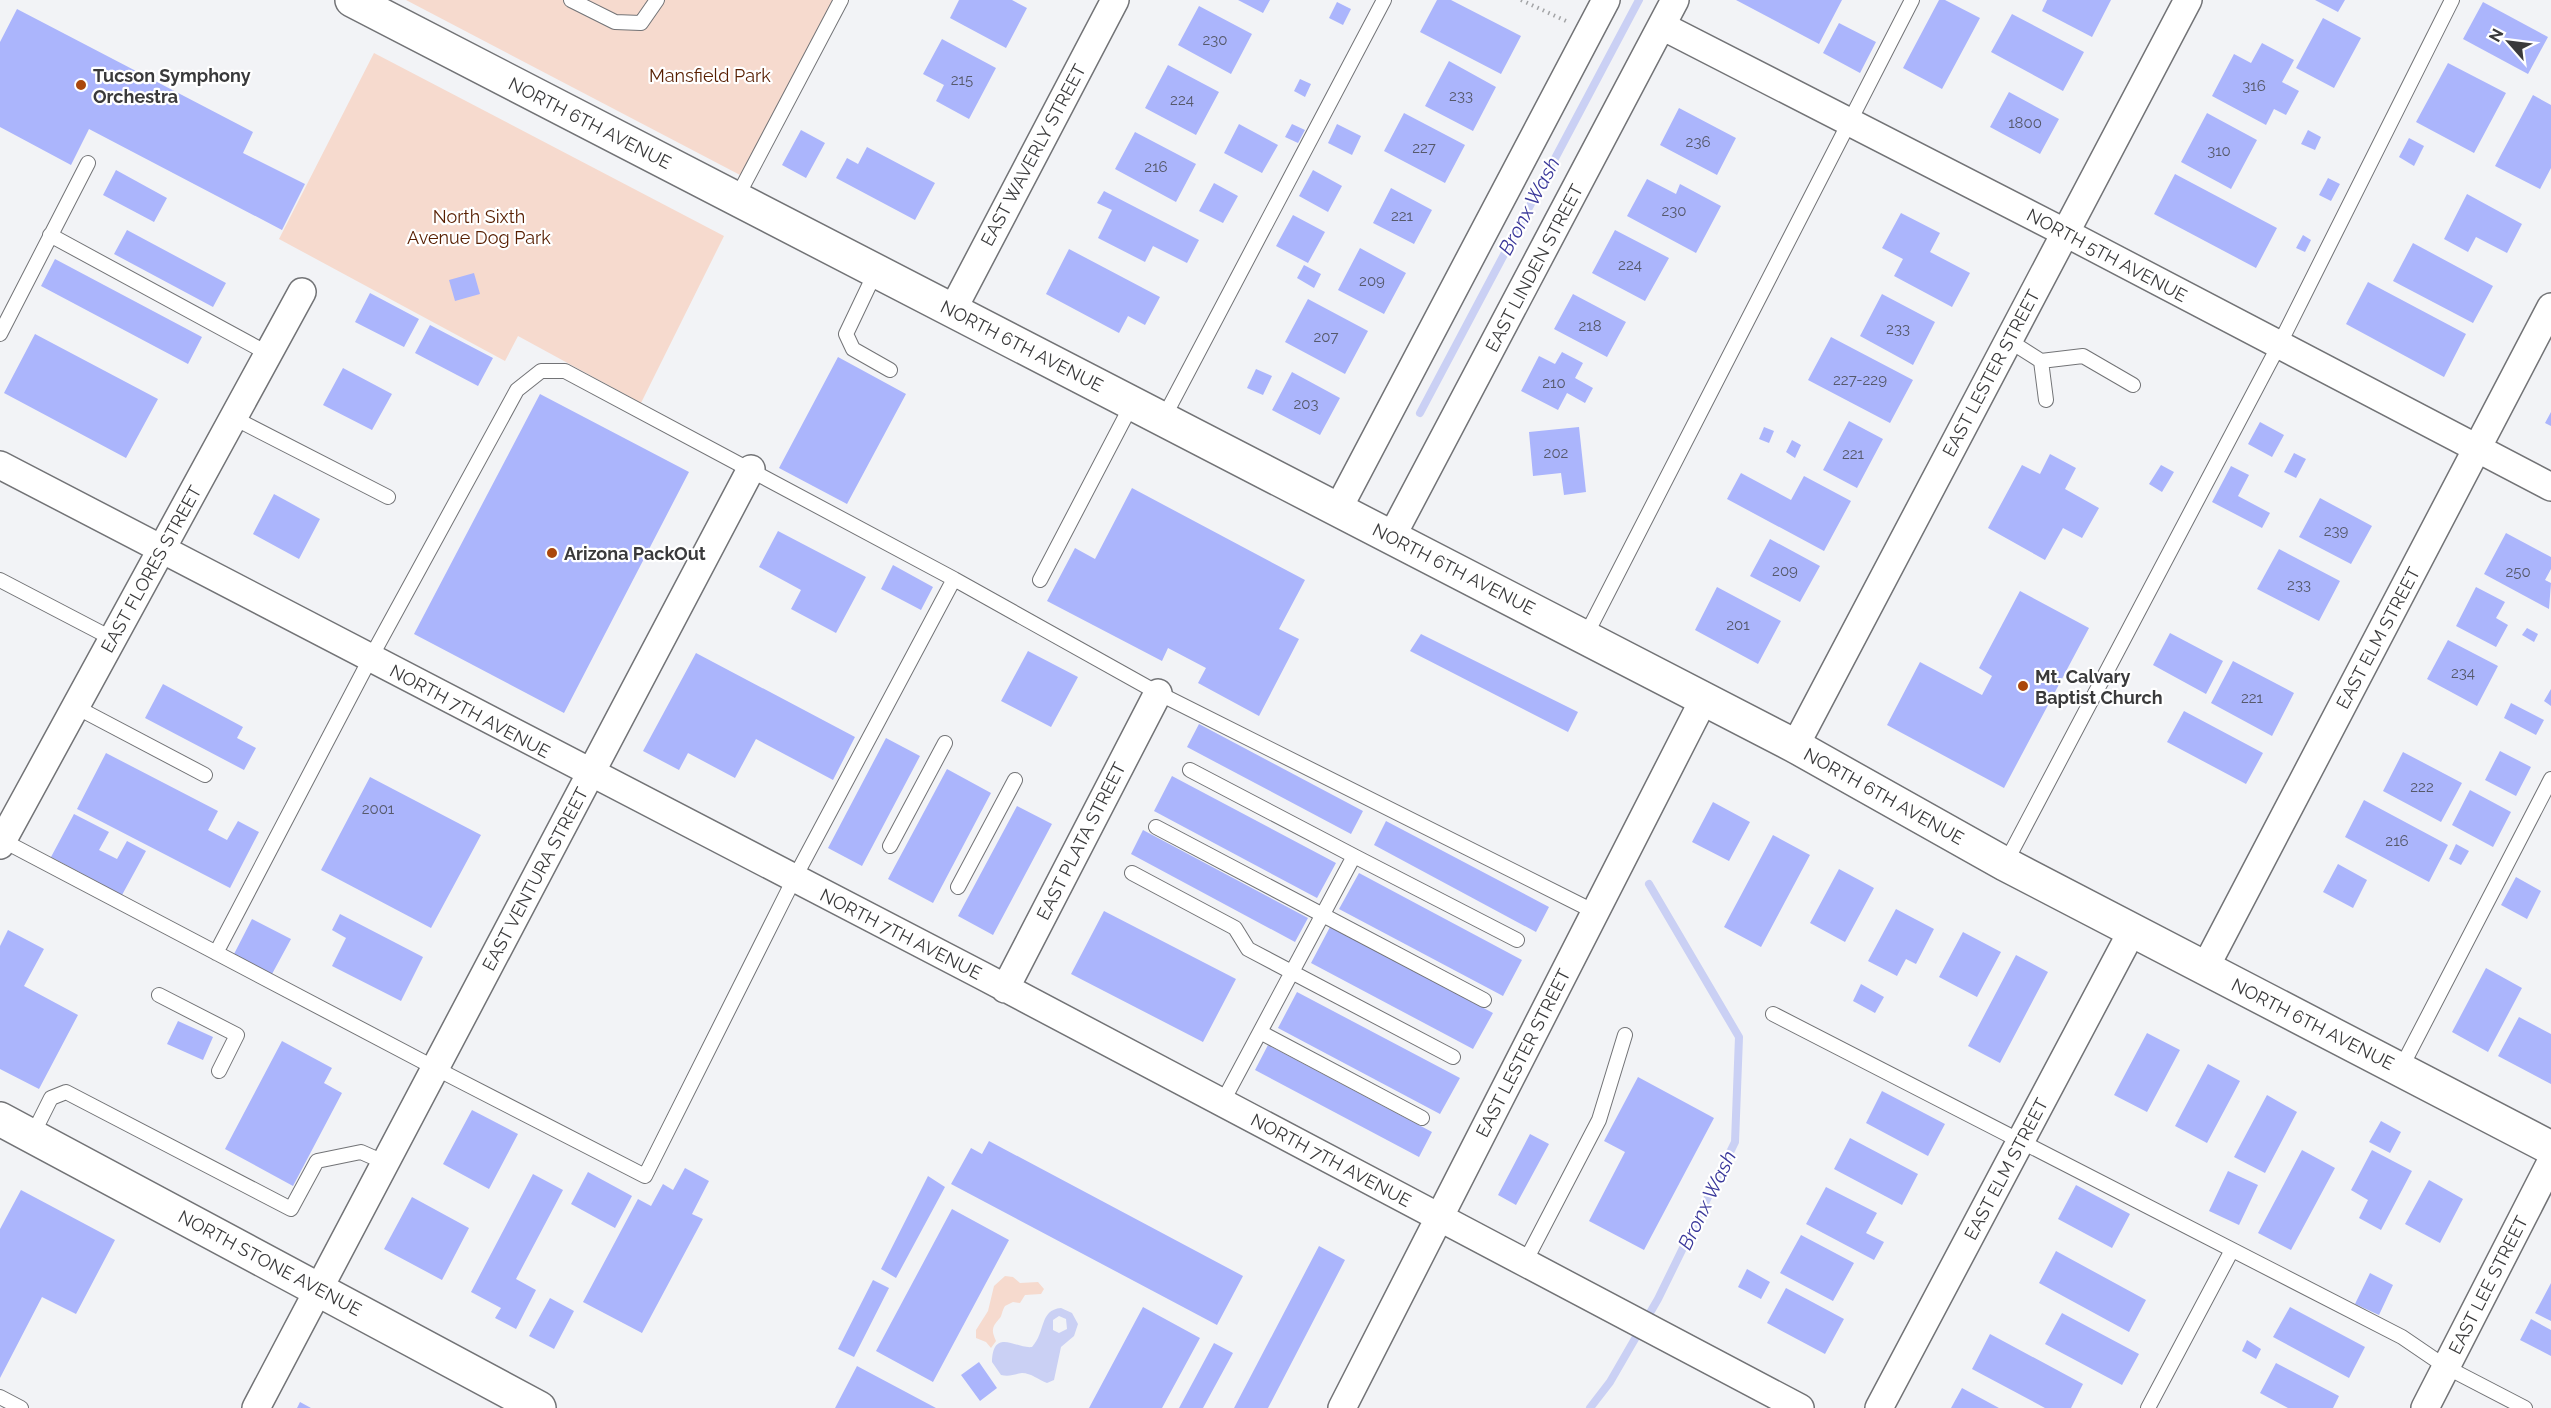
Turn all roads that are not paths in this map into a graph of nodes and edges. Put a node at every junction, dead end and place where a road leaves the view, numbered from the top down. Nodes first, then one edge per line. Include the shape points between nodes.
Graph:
1 (352, 0) edge
2 (571, 0) edge
3 (657, 0) edge
4 (841, 0) edge
5 (1115, 0) edge
6 (1384, 0) edge
7 (1606, 0) edge
8 (1675, 0) edge
9 (1911, 0) edge
10 (2188, 0) edge
11 (2452, 0) edge
12 (1662, 26) junction
13 (1848, 121) junction
14 (88, 163) dead end
15 (736, 199) junction
16 (2064, 232) junction
17 (50, 236) junction
18 (876, 271) junction
19 (302, 292) dead end
20 (2551, 307) edge
21 (952, 311) junction
22 (0, 334) edge
23 (2008, 340) junction
24 (2279, 345) junction
25 (269, 354) junction
26 (2041, 361) junction
27 (890, 370) dead end
28 (2133, 385) dead end
29 (2046, 400) dead end
30 (1133, 403) junction
31 (234, 418) junction
32 (1163, 419) junction
33 (2478, 448) junction
34 (0, 465) edge
35 (751, 470) junction
36 (2551, 487) edge
37 (388, 497) dead end
38 (1338, 509) junction
39 (1392, 536) junction
40 (162, 550) junction
41 (954, 579) junction
42 (0, 580) edge
43 (1040, 580) dead end
44 (1585, 637) junction
45 (113, 639) junction
46 (370, 659) junction
47 (1158, 693) junction
48 (1704, 699) junction
49 (75, 707) junction
50 (945, 743) dead end
51 (1796, 746) junction
52 (1190, 770) dead end
53 (590, 773) junction
54 (205, 775) dead end
55 (2551, 779) edge
56 (1015, 780) dead end
57 (1156, 826) dead end
58 (1, 841) edge
59 (890, 846) dead end
60 (1354, 856) junction
61 (2005, 864) junction
62 (1132, 873) dead end
63 (794, 879) junction
64 (958, 887) dead end
65 (1595, 912) junction
66 (1322, 915) junction
67 (2132, 931) junction
68 (1517, 940) dead end
69 (216, 953) junction
70 (2205, 968) junction
71 (1292, 972) junction
72 (1005, 989) junction
73 (159, 995) dead end
74 (1484, 1000) dead end
75 (1773, 1014) dead end
76 (1260, 1032) junction
77 (1625, 1035) dead end
78 (1453, 1057) dead end
79 (435, 1068) junction
80 (2400, 1070) junction
81 (219, 1071) dead end
82 (1222, 1103) junction
83 (1422, 1118) dead end
84 (0, 1119) edge
85 (32, 1136) junction
86 (2020, 1142) junction
87 (2551, 1148) edge
88 (2551, 1162) edge
89 (386, 1163) junction
90 (1440, 1217) junction
91 (2232, 1250) junction
92 (1525, 1262) junction
93 (319, 1289) junction
94 (2446, 1367) junction
95 (0, 1397) edge
96 (21, 1408) edge
97 (256, 1408) edge
98 (539, 1408) edge
99 (1342, 1408) edge
100 (1800, 1408) edge
101 (1879, 1408) edge
102 (2148, 1408) edge
103 (2425, 1408) edge
104 (2524, 1408) edge

1 - 15 street, NORTH 6TH AVENUE
2 - 3 lane via 615,22 641,23
4 - 15 lane
5 - 21 street, EAST WAVERLY STREET
6 - 32 lane
7 - 38 street
8 - 12 street, EAST LINDEN STREET
9 - 13 lane
10 - 16 street, EAST LESTER STREET
11 - 24 lane
12 - 13 street, NORTH 5TH AVENUE
12 - 39 street, EAST LINDEN STREET
13 - 16 street, NORTH 5TH AVENUE
13 - 44 lane
14 - 17 lane
15 - 18 street, NORTH 6TH AVENUE
16 - 23 street, EAST LESTER STREET
16 - 24 street, NORTH 5TH AVENUE
17 - 22 lane
17 - 25 lane
18 - 21 street, NORTH 6TH AVENUE
18 - 27 lane via 846,334 853,350
19 - 25 street, EAST FLORES STREET
20 - 33 street, EAST ELM STREET
21 - 30 street, NORTH 6TH AVENUE
23 - 26 lane
23 - 51 street, EAST LESTER STREET
24 - 33 street, NORTH 5TH AVENUE
24 - 61 lane
25 - 31 street, EAST FLORES STREET
26 - 28 lane via 2083,356
26 - 29 lane
30 - 32 street, NORTH 6TH AVENUE
30 - 43 lane
31 - 37 lane
31 - 40 street, EAST FLORES STREET
32 - 38 street, NORTH 6TH AVENUE
33 - 36 street, NORTH 5TH AVENUE
33 - 70 street, EAST ELM STREET
34 - 40 street, NORTH 7TH AVENUE
35 - 41 lane
35 - 46 lane via 566,371 541,371 517,390
35 - 53 street, EAST VENTURA STREET
38 - 39 street, NORTH 6TH AVENUE
39 - 44 street, NORTH 6TH AVENUE
40 - 45 street, EAST FLORES STREET
40 - 46 street, NORTH 7TH AVENUE
41 - 47 lane
41 - 63 lane
42 - 45 lane
44 - 48 street, NORTH 6TH AVENUE
45 - 49 street, EAST FLORES STREET
46 - 53 street, NORTH 7TH AVENUE
46 - 69 lane
47 - 65 lane
47 - 72 street, EAST PLATA STREET
48 - 51 street, NORTH 6TH AVENUE
48 - 65 street, EAST LESTER STREET
49 - 54 lane
49 - 58 street, EAST FLORES STREET
50 - 59 lane
51 - 61 street, NORTH 6TH AVENUE
52 - 60 lane
53 - 63 street, NORTH 7TH AVENUE
53 - 79 street, EAST VENTURA STREET
55 - 80 lane
56 - 64 lane
57 - 66 lane
58 - 69 lane
60 - 66 lane
60 - 68 lane
61 - 67 street, NORTH 6TH AVENUE
62 - 71 lane via 1235,928 1248,949
63 - 72 street, NORTH 7TH AVENUE
63 - 79 lane via 645,1176
65 - 90 street, EAST LESTER STREET
66 - 71 lane
66 - 74 lane
67 - 70 street, NORTH 6TH AVENUE
67 - 86 street, EAST ELM STREET
69 - 79 lane
70 - 80 street, NORTH 6TH AVENUE
71 - 76 lane
71 - 78 lane
72 - 82 street, NORTH 7TH AVENUE
73 - 81 lane via 237,1035
75 - 86 lane
76 - 82 lane
76 - 83 lane
77 - 92 lane via 1599,1120
79 - 89 street, EAST VENTURA STREET
80 - 87 street, NORTH 6TH AVENUE
82 - 90 street, NORTH 7TH AVENUE
84 - 85 street, NORTH STONE AVENUE
85 - 89 lane via 51,1098 66,1092 291,1209 317,1161 361,1152
85 - 93 street, NORTH STONE AVENUE
86 - 91 lane
86 - 101 street, EAST ELM STREET
88 - 94 street, EAST LEE STREET
89 - 93 street, EAST VENTURA STREET
90 - 92 street, NORTH 7TH AVENUE
90 - 99 street, EAST LESTER STREET
91 - 94 lane via 2402,1337
91 - 102 lane
92 - 100 street, NORTH 7TH AVENUE
93 - 97 street, EAST VENTURA STREET
93 - 98 street, NORTH STONE AVENUE
94 - 103 street, EAST LEE STREET
94 - 104 lane
95 - 96 lane

